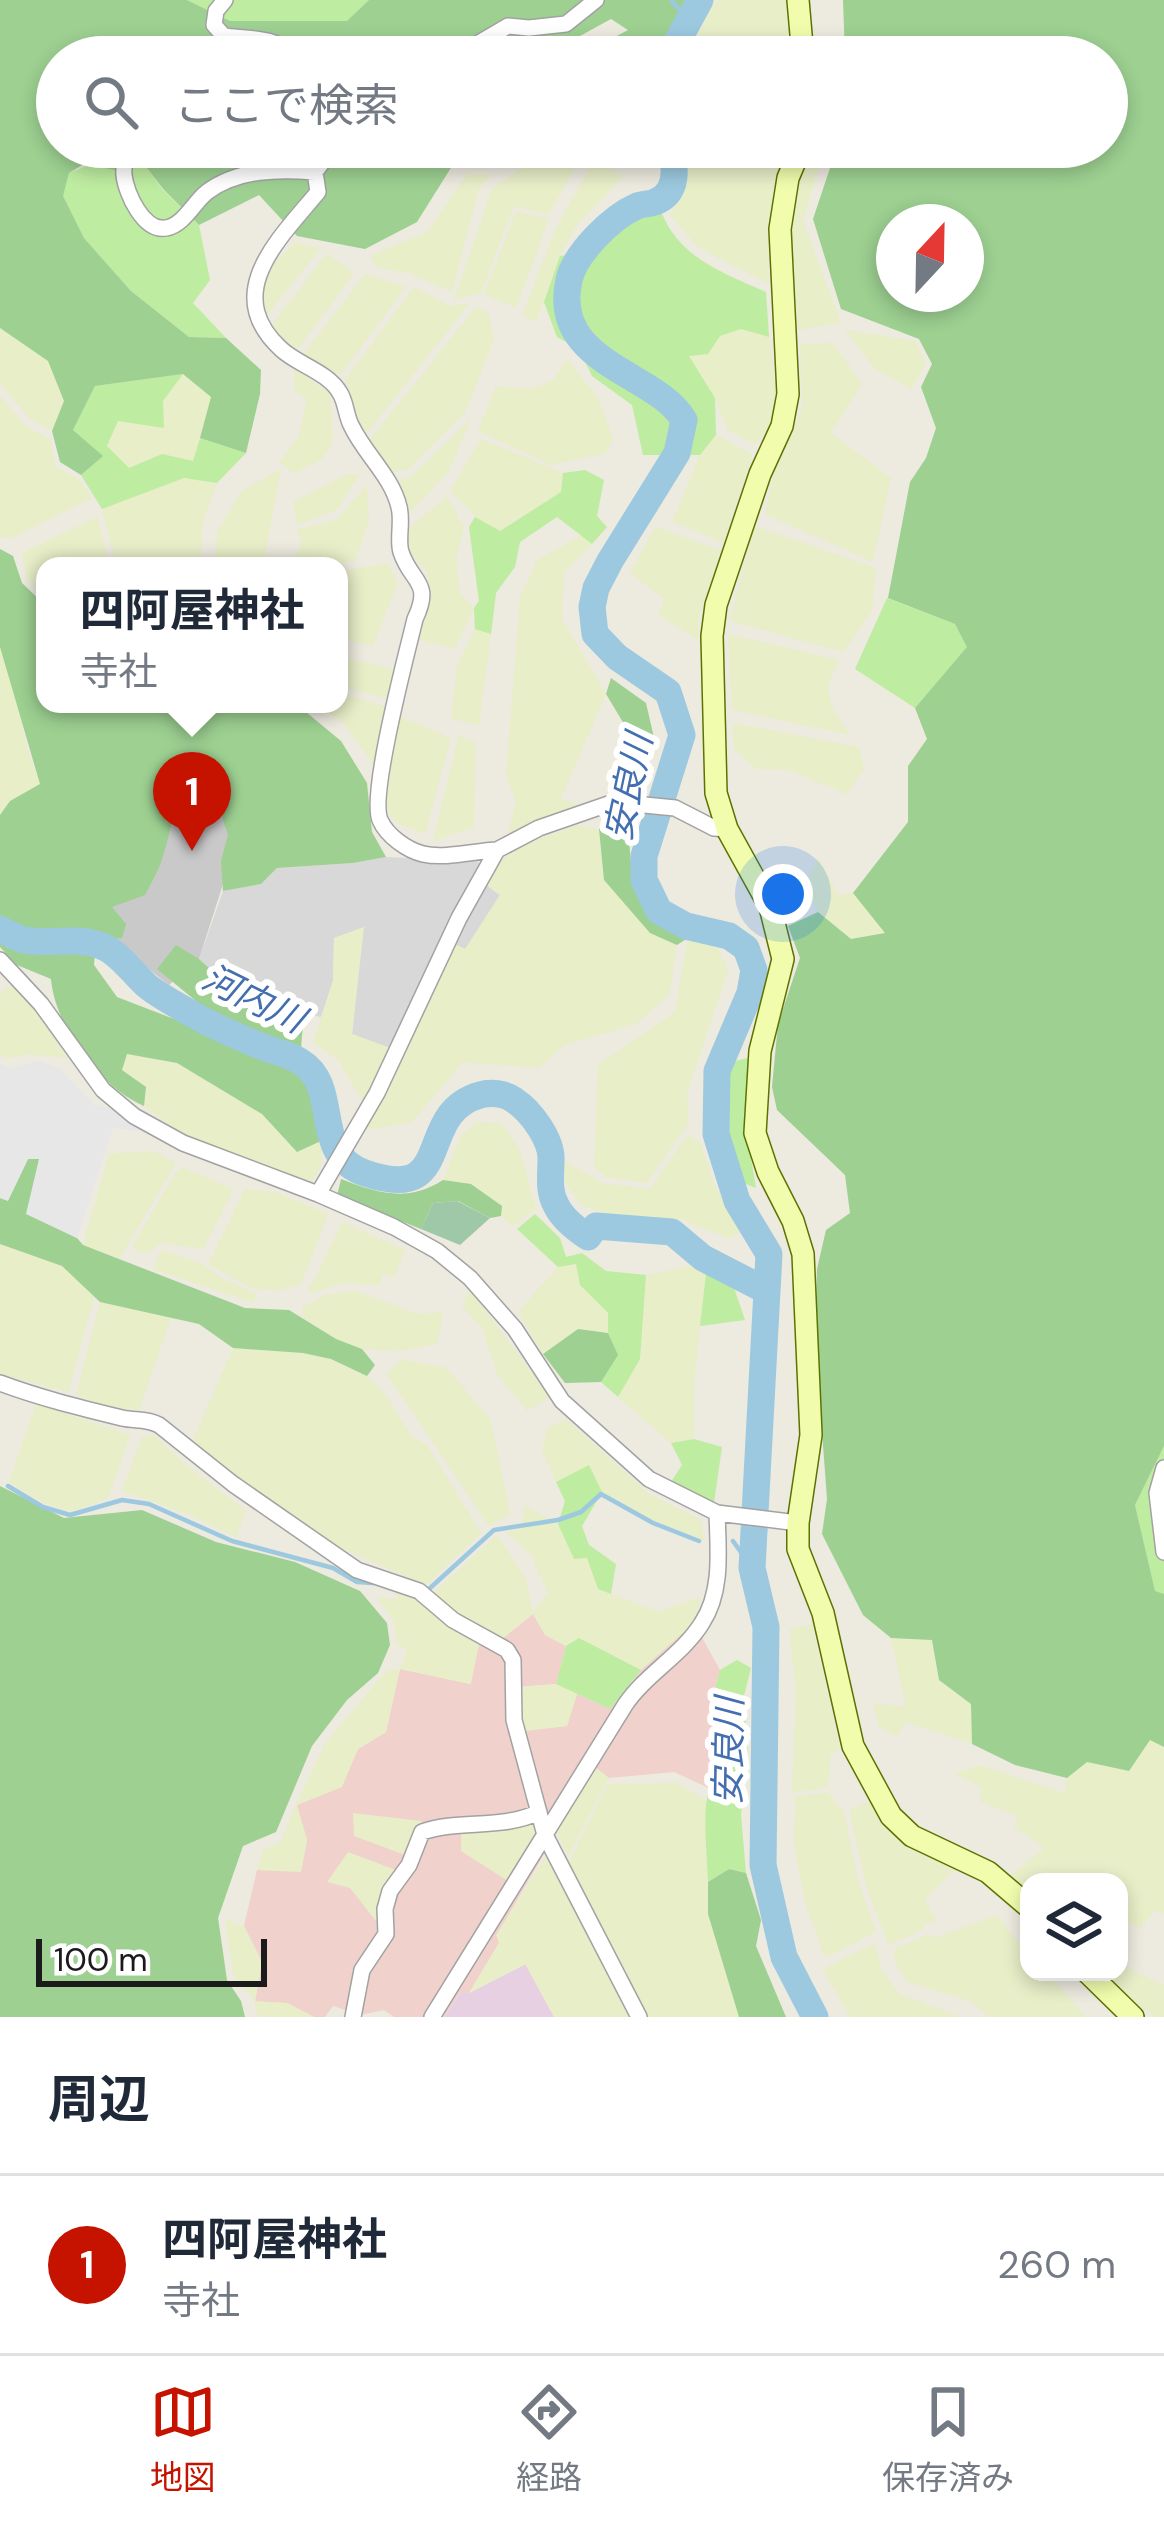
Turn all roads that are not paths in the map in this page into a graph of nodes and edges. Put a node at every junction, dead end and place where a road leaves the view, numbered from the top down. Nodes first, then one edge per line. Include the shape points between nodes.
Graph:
1 (225, 0) edge
2 (596, 0) edge
3 (798, 0) edge
4 (224, 36) edge
5 (491, 36) edge
6 (801, 36) edge
7 (125, 168) edge
8 (318, 168) edge
9 (792, 168) edge
10 (315, 172) junction
11 (727, 829) junction
12 (497, 850) junction
13 (3, 972) edge
14 (318, 1194) junction
15 (0, 1384) edge
16 (1164, 1468) edge
17 (720, 1514) junction
18 (790, 1522) junction
19 (1164, 1552) edge
20 (539, 1812) junction
21 (545, 1834) junction
22 (1020, 1899) edge
23 (1096, 1981) edge
24 (353, 2017) edge
25 (432, 2017) edge
26 (639, 2017) edge
27 (1133, 2017) edge

1 - 4 street via 214,26
2 - 5 street via 566,24 508,26
3 - 6 street
7 - 10 street via 130,197 160,230 209,190 256,172
8 - 10 street
9 - 11 street via 780,229 788,394 712,636 716,793
10 - 12 street via 318,192 258,270 254,293 262,325 279,347 342,394 353,430 399,506 399,547 421,583 380,820 400,844 428,856
11 - 12 street via 676,808 614,802
11 - 18 street via 770,907 783,958 760,1051 755,1133 803,1254 811,1435
12 - 14 street
13 - 14 street via 41,1004 103,1090 134,1116 182,1143
14 - 17 street via 437,1251 515,1328 588,1426 649,1479
15 - 20 street via 159,1425 357,1570 419,1592 506,1650 514,1720
16 - 19 street via 1157,1493
17 - 18 street
17 - 21 street via 716,1578 702,1624 640,1684
18 - 22 street via 823,1613 853,1746 891,1816
20 - 21 street
20 - 24 street via 422,1832 390,1891 386,1934 362,1970
21 - 25 street
21 - 26 street
23 - 27 street

